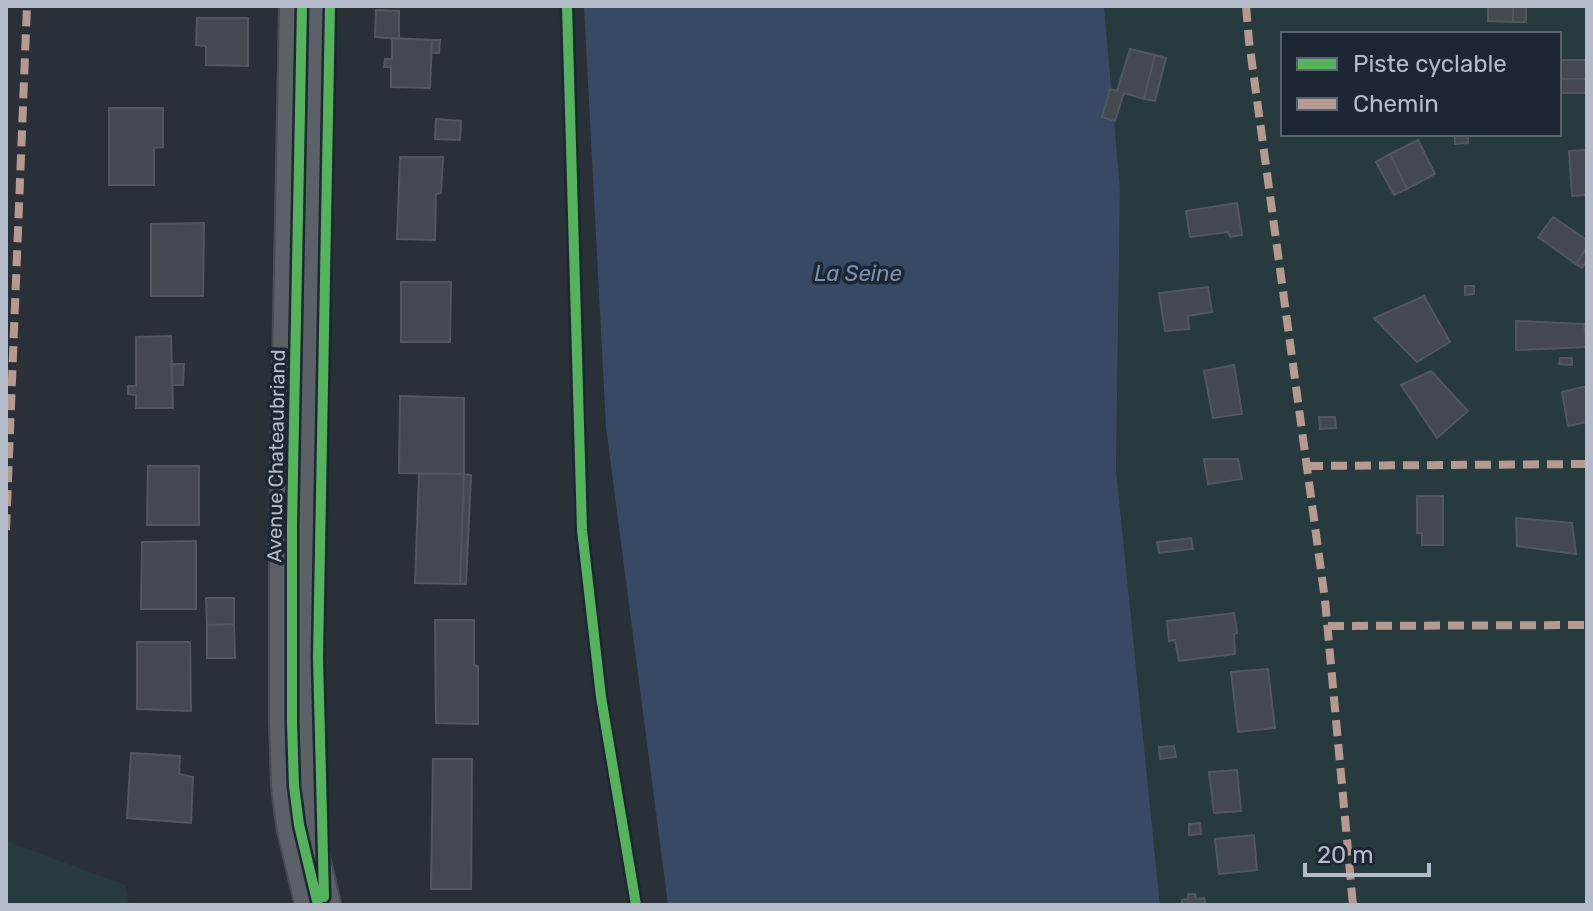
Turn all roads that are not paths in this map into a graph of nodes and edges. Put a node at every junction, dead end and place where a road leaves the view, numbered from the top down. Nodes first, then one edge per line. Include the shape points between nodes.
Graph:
1 (302, 6) edge
2 (330, 6) edge
3 (318, 905) edge
4 (325, 905) edge

1 - 3 main road, Avenue Chateaubriand via 292,722 299,825
2 - 4 main road via 318,657

